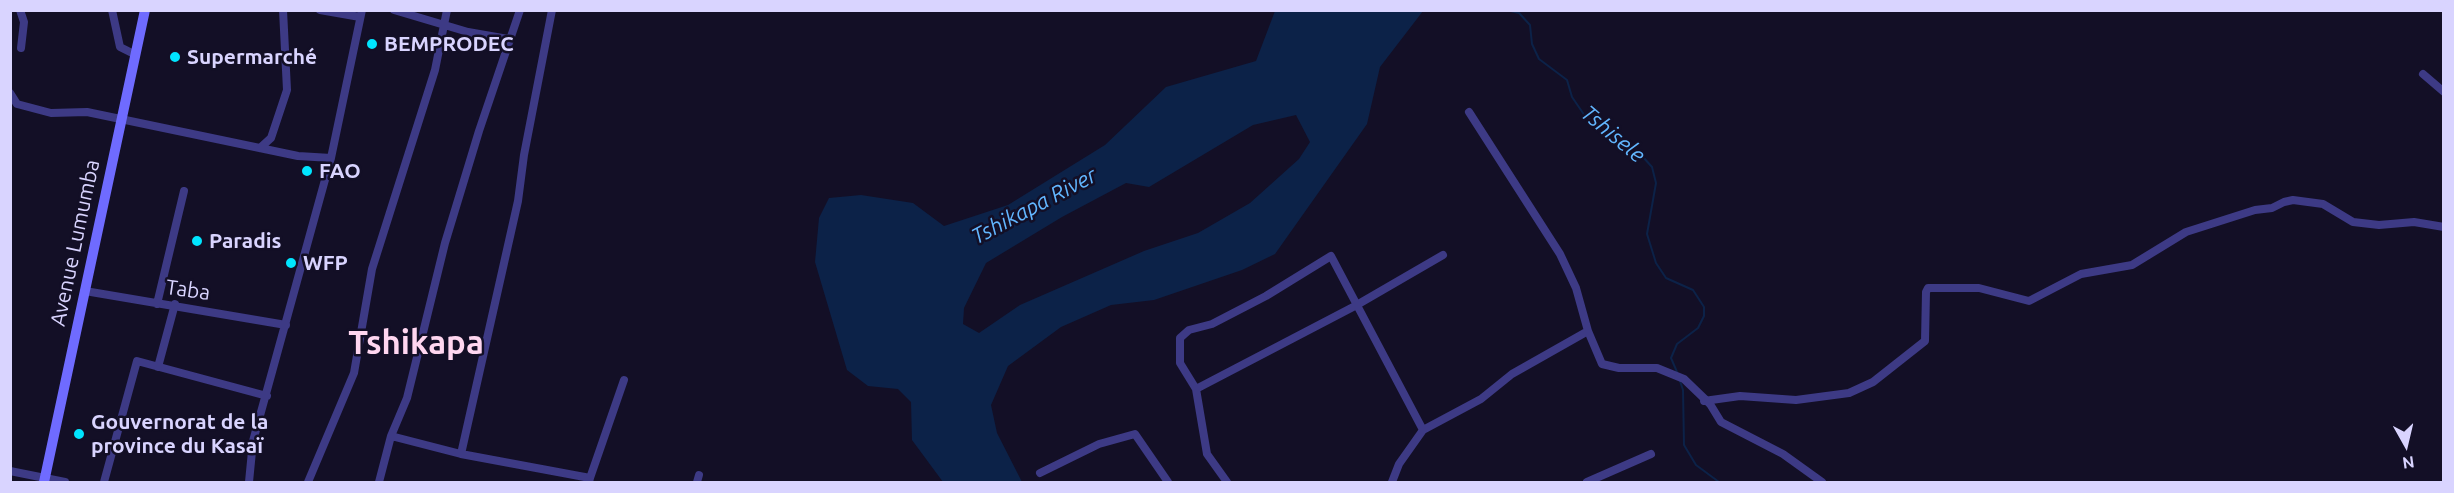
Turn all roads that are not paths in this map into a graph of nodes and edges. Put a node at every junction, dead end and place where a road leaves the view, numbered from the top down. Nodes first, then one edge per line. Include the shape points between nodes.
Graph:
1 (20, 10) edge
2 (112, 10) edge
3 (145, 10) edge
4 (283, 10) edge
5 (320, 10) edge
6 (394, 10) edge
7 (447, 10) edge
8 (520, 10) edge
9 (552, 10) edge
10 (361, 14) edge
11 (444, 25) junction
12 (508, 39) junction
13 (21, 48) dead end
14 (134, 54) junction
15 (2423, 74) dead end
16 (2444, 92) edge
17 (10, 93) edge
18 (1469, 112) dead end
19 (121, 120) junction
20 (260, 148) junction
21 (331, 158) junction
22 (184, 190) dead end
23 (2444, 227) edge
24 (1443, 255) dead end
25 (85, 291) junction
26 (157, 304) junction
27 (175, 304) junction
28 (1355, 306) junction
29 (286, 325) junction
30 (1588, 330) junction
31 (158, 367) junction
32 (624, 381) dead end
33 (1196, 389) junction
34 (267, 396) junction
35 (1704, 401) junction
36 (1423, 430) junction
37 (391, 436) junction
38 (461, 454) junction
39 (1651, 454) dead end
40 (10, 471) edge
41 (1040, 474) dead end
42 (45, 480) edge
43 (589, 480) edge
44 (64, 483) edge
45 (104, 483) edge
46 (249, 483) edge
47 (308, 483) edge
48 (379, 483) edge
49 (1168, 483) edge
50 (1227, 483) edge
51 (1392, 483) edge
52 (1587, 483) edge
53 (1822, 483) edge

1 - 13 street via 24,22
2 - 14 street via 120,47
3 - 14 main road, Avenue Lumumba
4 - 20 street via 287,90 271,138
5 - 10 street
6 - 11 street
7 - 11 street
8 - 12 street
9 - 38 street via 518,201
10 - 21 street
11 - 12 street
11 - 47 street via 435,70 372,269 354,373
12 - 37 street via 445,243 407,398
14 - 19 main road, Avenue Lumumba
15 - 16 street
17 - 19 street via 18,104 51,113 87,112
18 - 30 street via 1560,254 1576,288
19 - 20 street
19 - 25 main road, Avenue Lumumba
20 - 21 street
21 - 29 street
22 - 26 street
23 - 35 street via 2414,222 2353,222 2323,204 2284,202 2186,232 2132,265 2081,274 2030,302 1979,288 1929,288 1925,341 1873,382 1849,393 1796,400 1740,396
24 - 28 street
25 - 26 street, Taba
25 - 42 main road, Avenue Lumumba
26 - 27 street, Taba
27 - 29 street, Taba
27 - 31 street
28 - 33 street
28 - 33 street via 1333,258 1328,257 1276,291 1212,324 1189,330 1180,338 1180,363
28 - 36 street
29 - 34 street
30 - 35 street via 1606,366 1645,366 1672,374 1684,380
30 - 36 street via 1512,374 1481,399
31 - 34 street
31 - 45 street via 137,361
32 - 43 street
33 - 50 street via 1207,454
34 - 46 street via 254,441
35 - 53 street via 1721,422 1783,454
36 - 51 street via 1404,454
37 - 38 street
37 - 48 street
38 - 43 street
39 - 52 street
40 - 42 street
41 - 49 street via 1099,444 1135,434
42 - 44 street

